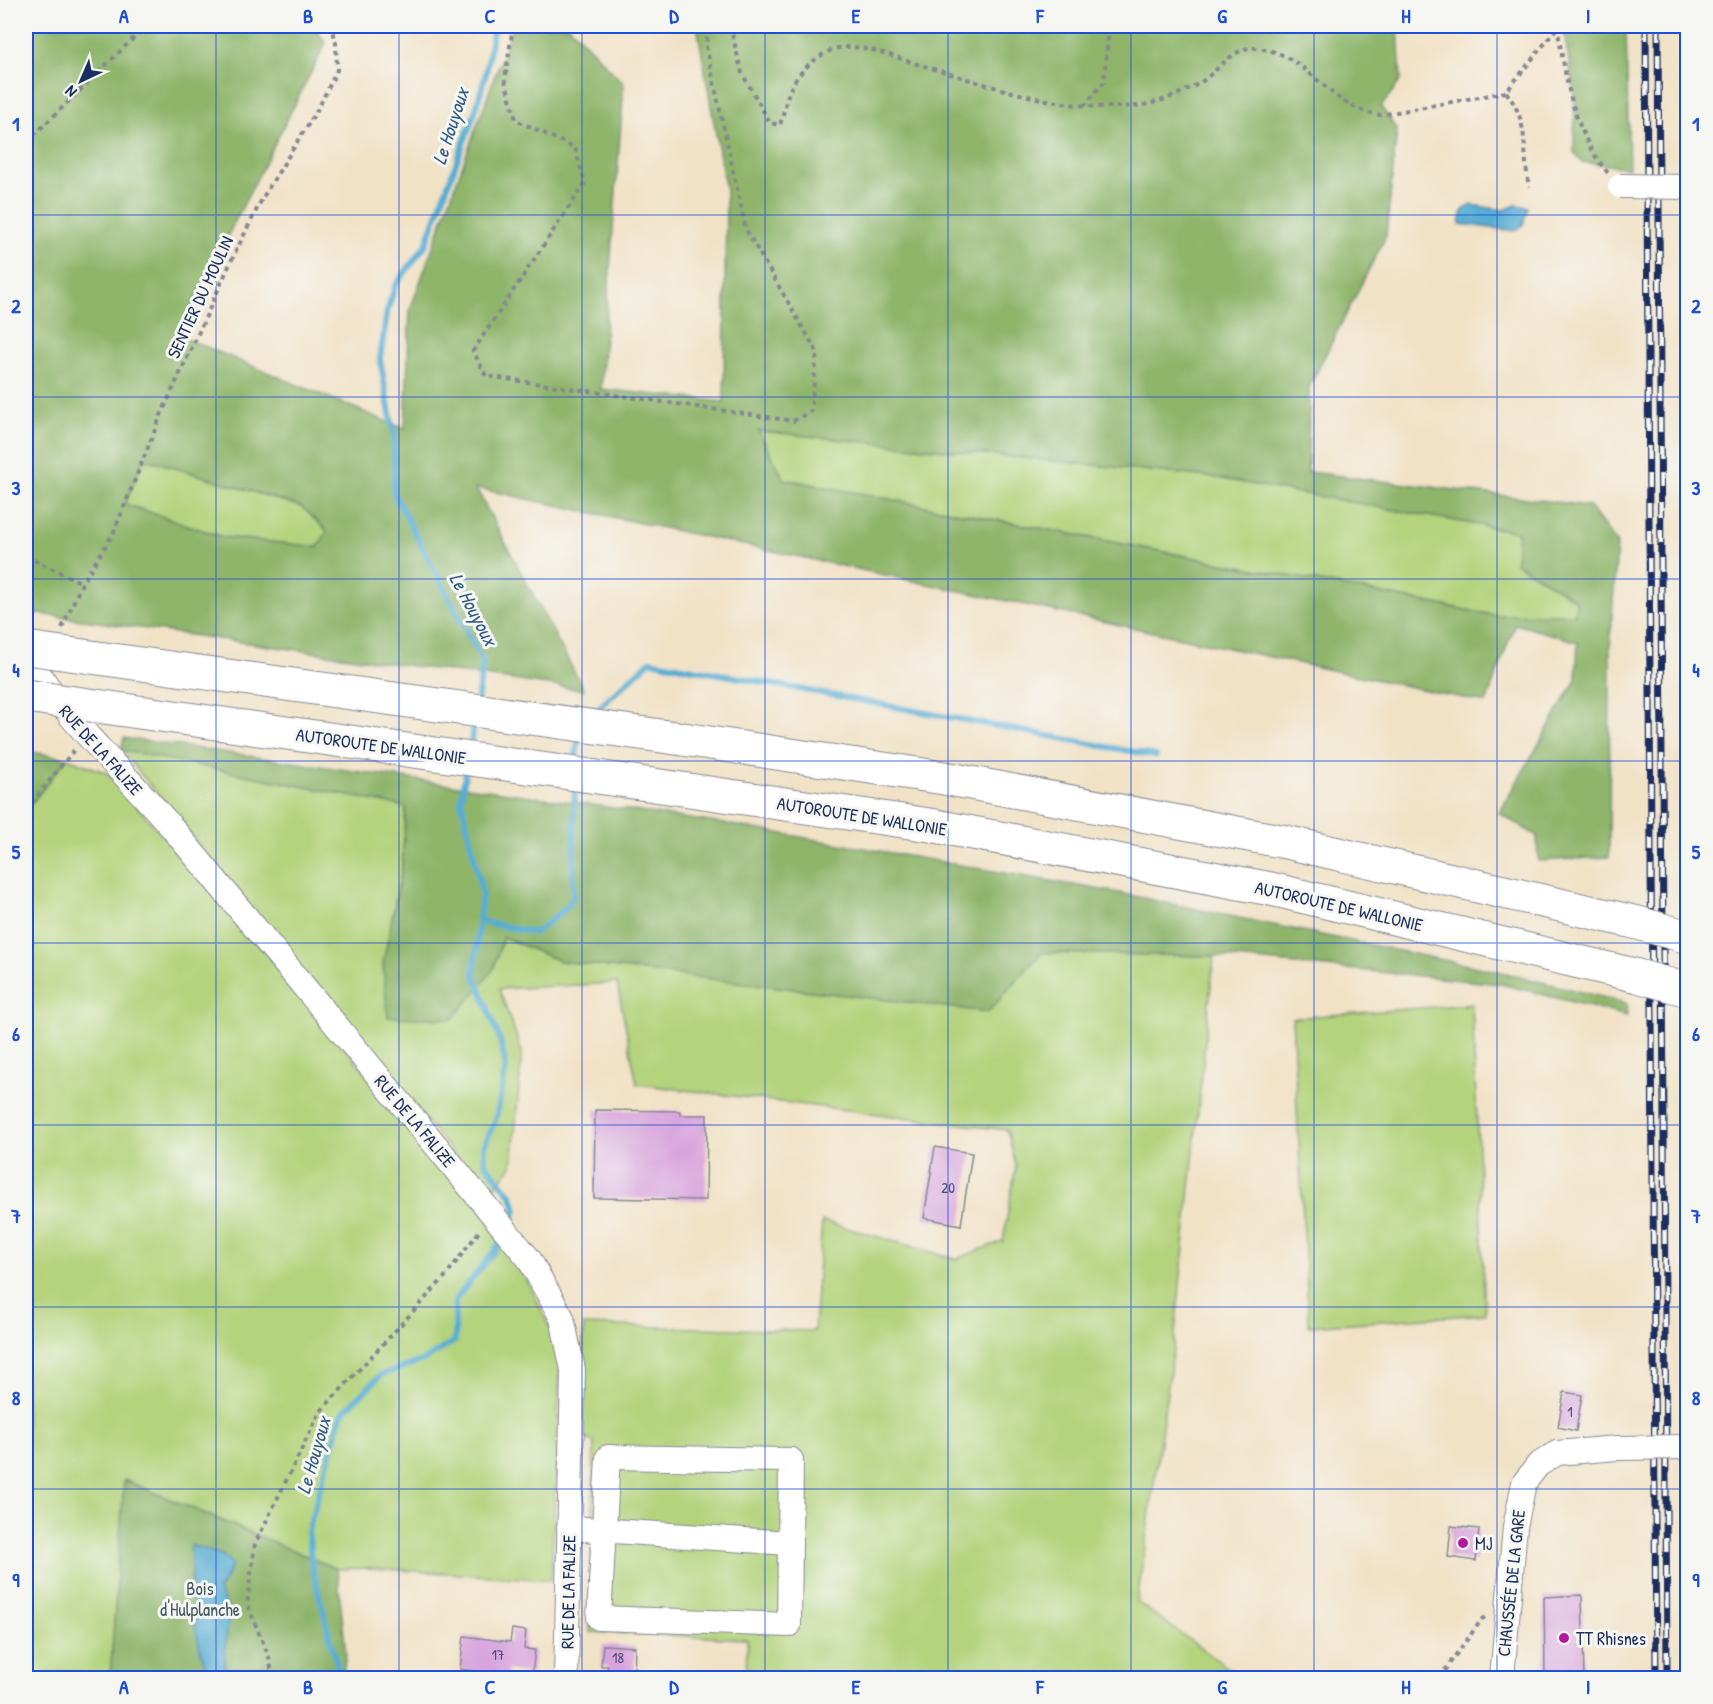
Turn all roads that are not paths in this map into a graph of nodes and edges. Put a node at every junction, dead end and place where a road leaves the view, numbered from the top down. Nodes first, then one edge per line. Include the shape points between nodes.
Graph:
1 (1613, 179) road end
2 (1688, 188) edge
3 (26, 648) edge
4 (26, 654) edge
5 (26, 696) edge
6 (1688, 937) edge
7 (1688, 990) edge
8 (1688, 1447) edge
9 (569, 1528) junction
10 (606, 1531) junction
11 (789, 1543) junction
12 (566, 1678) edge
13 (1502, 1678) edge

1 - 2 street, bridge
3 - 6 highway, bridge via 944,778 1286,842
4 - 9 street, RUE DE LA FALIZE via 85,736 165,820 529,1259 562,1318 573,1370
5 - 7 highway, AUTOROUTE DE WALLONIE, bridge via 930,825 1270,889
8 - 13 street, CHAUSSÉE DE LA GARE, bridge via 1557,1453 1538,1466 1524,1483 1515,1527
9 - 10 street
9 - 12 street, RUE DE LA FALIZE
10 - 11 street
10 - 11 street via 608,1457 791,1460
10 - 11 street via 598,1618 789,1625

